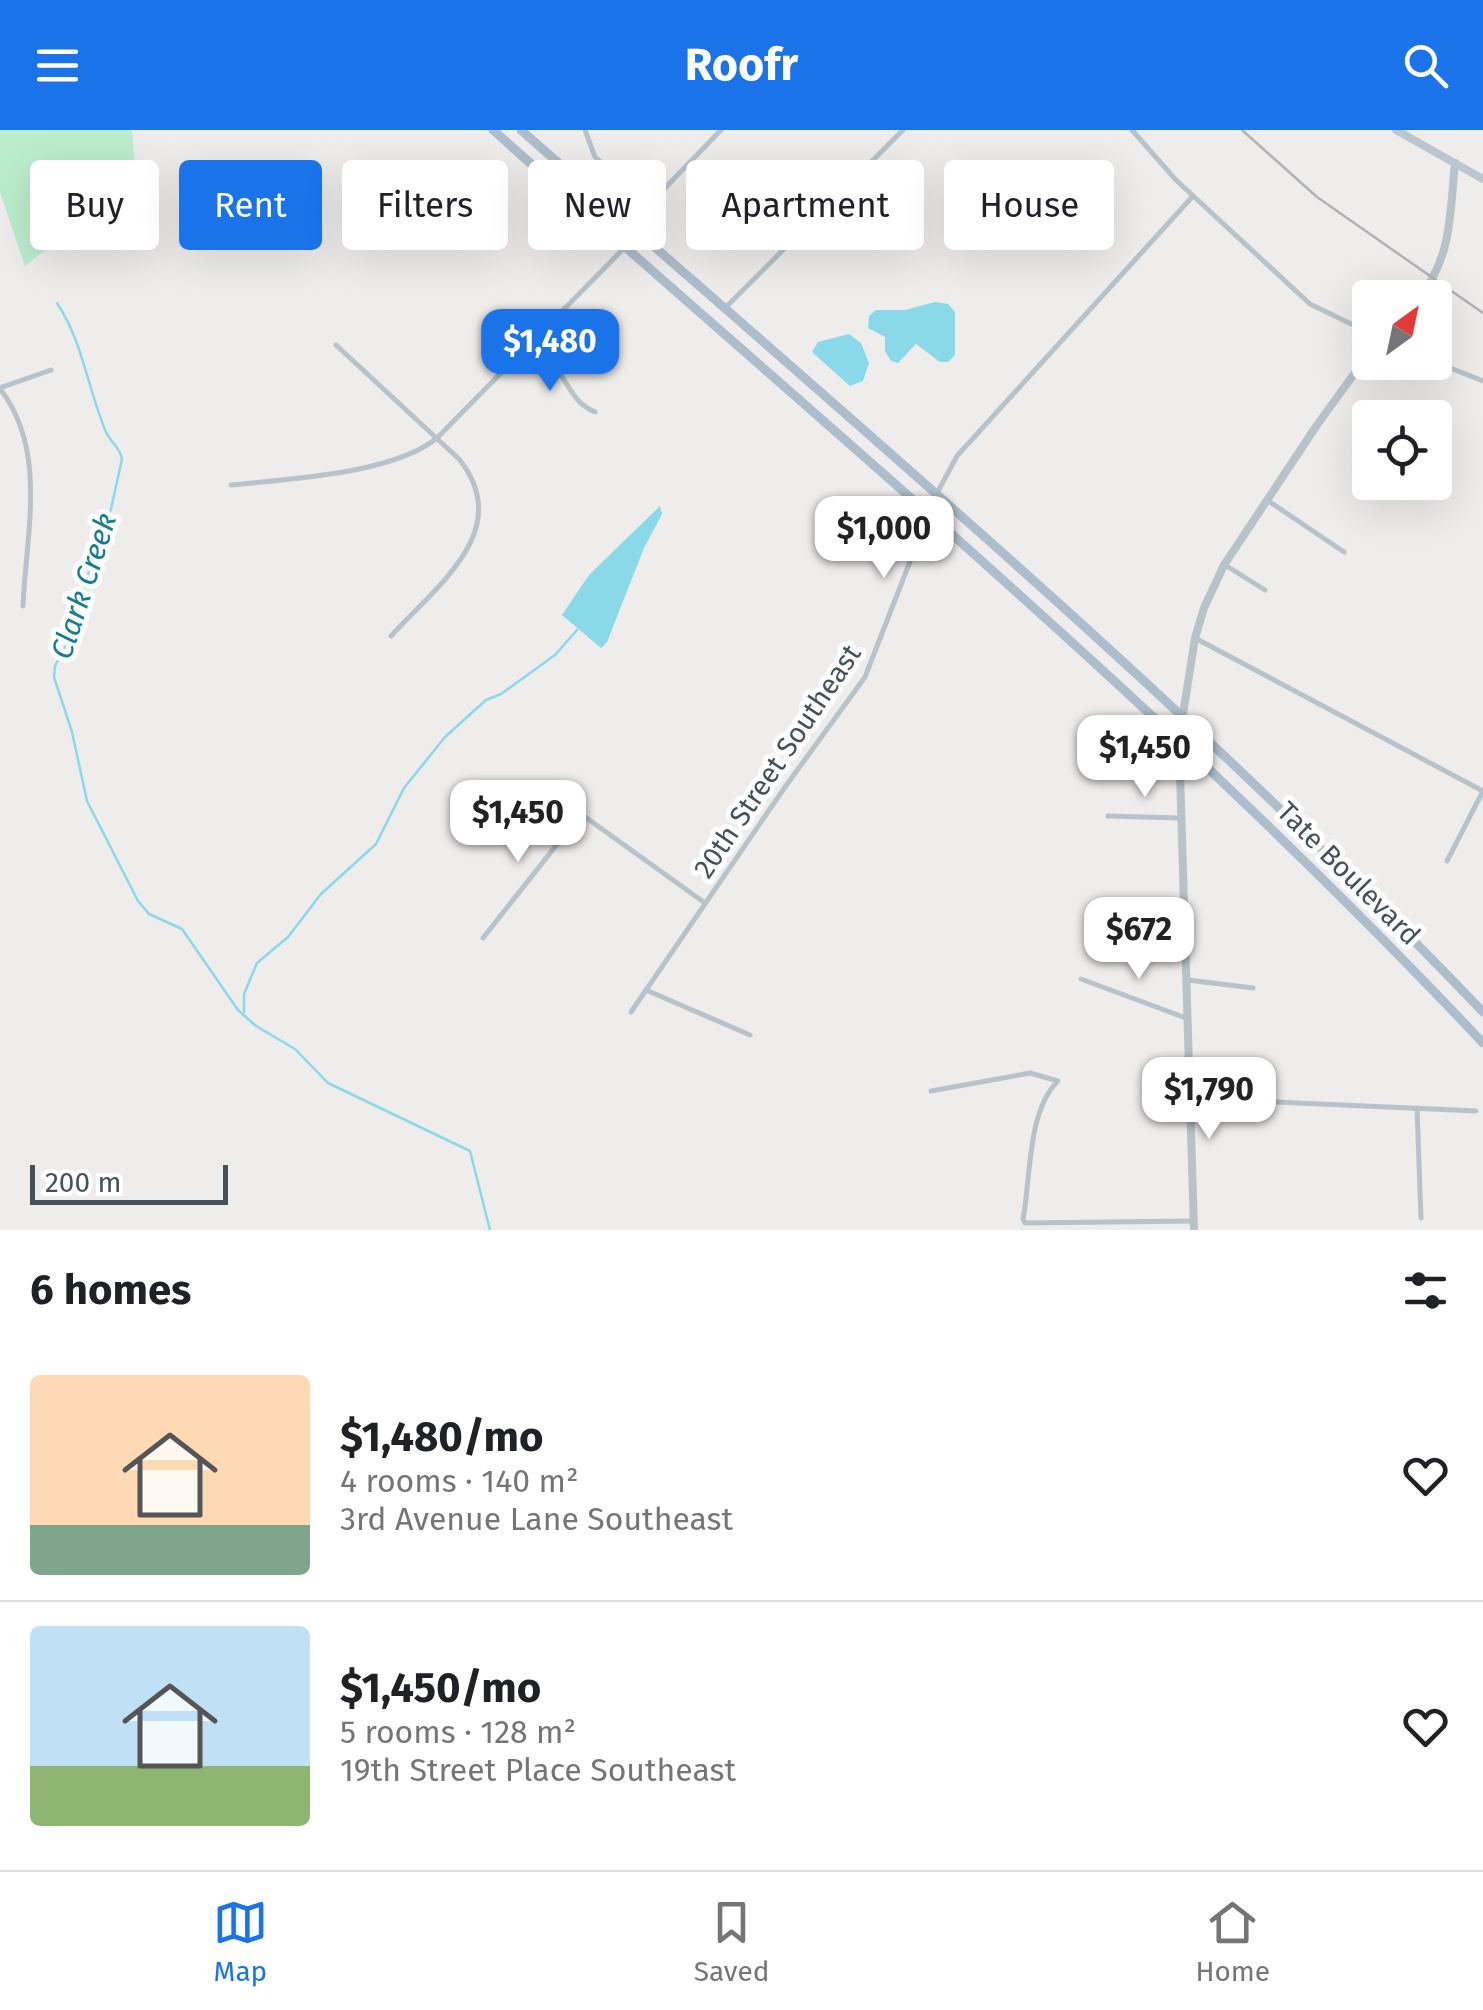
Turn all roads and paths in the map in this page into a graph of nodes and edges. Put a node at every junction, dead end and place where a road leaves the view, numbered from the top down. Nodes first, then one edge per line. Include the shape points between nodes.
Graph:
1 (493, 130) edge
2 (522, 130) edge
3 (585, 130) edge
4 (722, 130) edge
5 (903, 130) edge
6 (1132, 130) edge
7 (1396, 130) edge
8 (555, 160) edge
9 (528, 162) edge
10 (1455, 163) junction
11 (1483, 179) edge
12 (1193, 196) junction
13 (622, 250) edge
14 (626, 250) edge
15 (657, 250) edge
16 (1432, 280) edge
17 (725, 308) junction
18 (1352, 324) edge
19 (529, 343) junction
20 (336, 345) dead end
21 (1452, 369) edge
22 (51, 370) dead end
23 (1352, 378) edge
24 (1483, 381) edge
25 (0, 388) edge
26 (595, 412) dead end
27 (438, 438) junction
28 (231, 485) dead end
29 (936, 496) junction
30 (1267, 500) junction
31 (929, 517) junction
32 (1344, 552) dead end
33 (1224, 565) junction
34 (1265, 590) dead end
35 (23, 606) dead end
36 (391, 636) dead end
37 (1195, 638) junction
38 (1184, 716) junction
39 (1180, 740) junction
40 (1483, 791) edge
41 (1108, 816) dead end
42 (1181, 818) junction
43 (1447, 861) dead end
44 (704, 903) junction
45 (483, 938) dead end
46 (1081, 979) dead end
47 (1185, 980) junction
48 (1253, 988) dead end
49 (646, 990) junction
50 (632, 1012) dead end
51 (1483, 1012) edge
52 (1186, 1018) junction
53 (750, 1035) dead end
54 (1483, 1043) edge
55 (931, 1091) dead end
56 (1189, 1098) junction
57 (1418, 1108) junction
58 (1476, 1111) dead end
59 (1421, 1218) dead end
60 (1193, 1226) edge

1 - 9 main road, Tate Boulevard
2 - 8 main road, Tate Boulevard
3 - 4 street via 595,156 634,190 650,194 665,188
5 - 17 street
6 - 12 street
7 - 10 main road
10 - 11 main road
10 - 16 street via 1445,250
12 - 18 street via 1310,304
12 - 29 street, 20th Street Southeast via 972,436
13 - 19 street
14 - 31 main road, Tate Boulevard
15 - 17 main road, Tate Boulevard
17 - 29 main road, Tate Boulevard
19 - 26 street via 582,407
19 - 27 street
20 - 27 street
21 - 24 street
22 - 25 street
23 - 30 street
25 - 35 street via 16,412 30,461
27 - 28 street via 396,460
27 - 36 street via 473,478 478,524 461,559
29 - 31 street, 20th Street Southeast
29 - 38 main road, Tate Boulevard
30 - 32 street
30 - 33 street
31 - 39 main road, Tate Boulevard
31 - 44 street, 20th Street Southeast via 865,677
33 - 34 street
33 - 37 street
37 - 38 street
37 - 40 street
38 - 39 street
38 - 51 main road, Tate Boulevard
39 - 42 street
39 - 54 main road, Tate Boulevard
40 - 43 street
41 - 42 street
42 - 47 street
44 - 45 street via 582,814
44 - 49 street, 20th Street Southeast
46 - 52 street
47 - 48 street
47 - 52 street
49 - 50 street, 20th Street Southeast
49 - 53 street
52 - 56 street
55 - 60 street via 1030,1073 1058,1081 1037,1119 1025,1223
56 - 57 street
56 - 60 street
57 - 58 street
57 - 59 street

